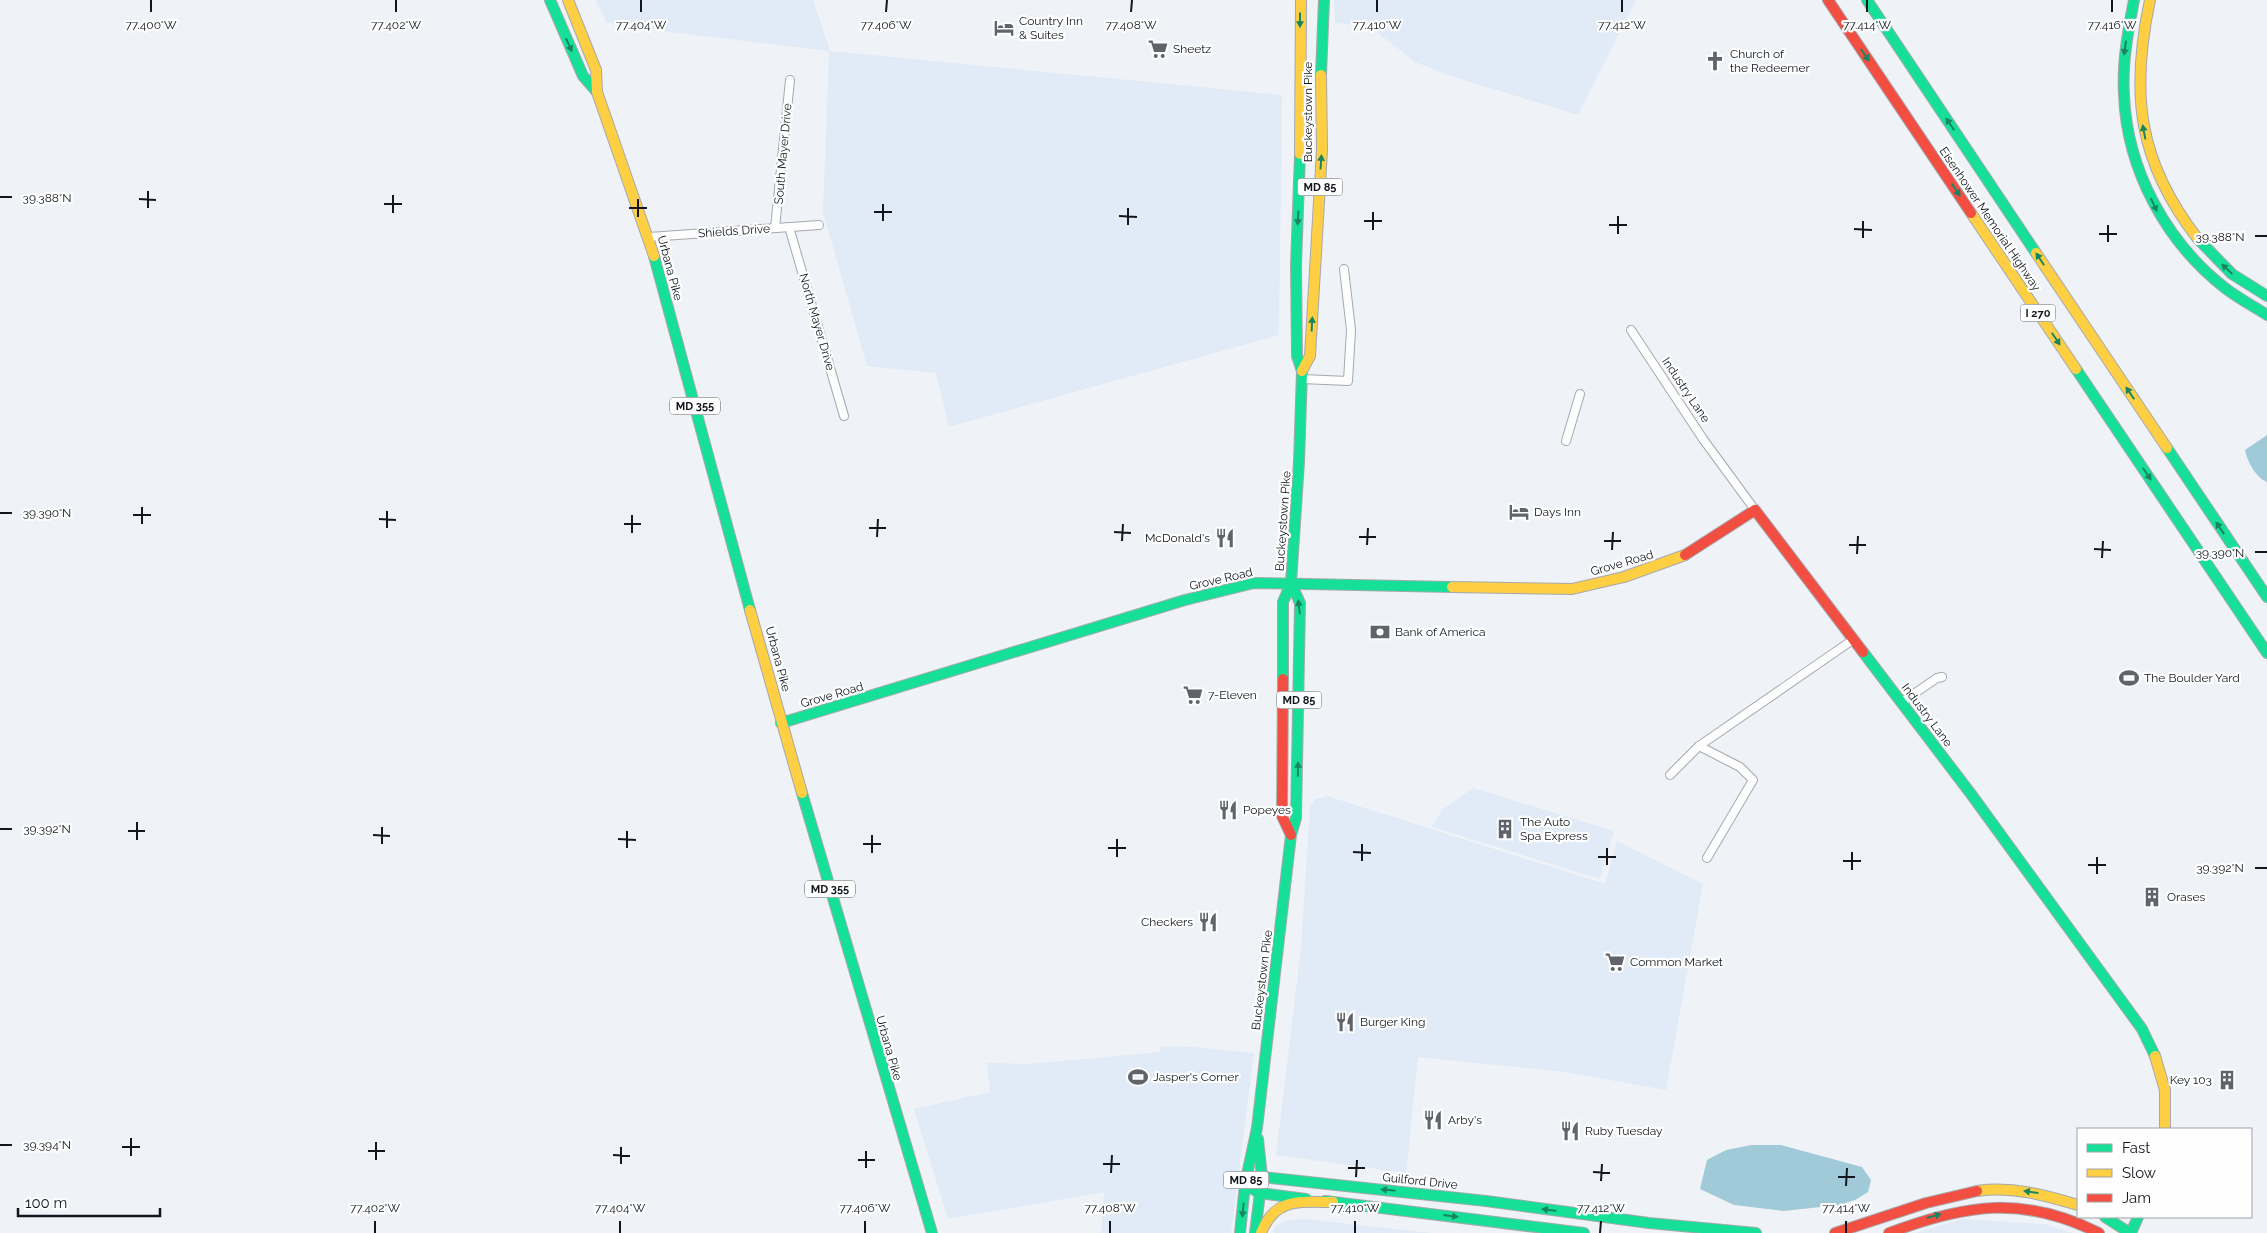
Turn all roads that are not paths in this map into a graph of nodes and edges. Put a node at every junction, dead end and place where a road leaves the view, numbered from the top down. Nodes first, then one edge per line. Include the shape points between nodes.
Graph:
1 (550, 0) edge
2 (568, 0) edge
3 (1301, 0) edge
4 (1323, 0) edge
5 (1828, 0) edge
6 (1867, 0) edge
7 (2134, 0) edge
8 (2150, 0) edge
9 (790, 80) dead end
10 (597, 92) junction
11 (818, 225) dead end
12 (789, 227) junction
13 (776, 228) junction
14 (649, 238) junction
15 (1344, 269) dead end
16 (2267, 296) edge
17 (2267, 315) edge
18 (1631, 330) dead end
19 (1302, 375) junction
20 (1580, 394) dead end
21 (844, 416) dead end
22 (1566, 441) dead end
23 (1755, 510) junction
24 (1291, 583) junction
25 (2267, 597) edge
26 (2248, 625) junction
27 (1854, 638) junction
28 (2267, 653) edge
29 (2267, 658) edge
30 (1942, 677) dead end
31 (1902, 702) junction
32 (781, 723) junction
33 (1699, 746) junction
34 (1670, 775) dead end
35 (1291, 835) junction
36 (1707, 858) dead end
37 (1257, 1128) junction
38 (2165, 1128) edge
39 (1262, 1177) junction
40 (1245, 1184) junction
41 (1259, 1193) junction
42 (1333, 1202) junction
43 (2077, 1205) edge
44 (2107, 1218) edge
45 (2138, 1218) edge
46 (932, 1233) edge
47 (1240, 1233) edge
48 (1255, 1233) edge
49 (1261, 1233) edge
50 (1584, 1233) edge
51 (1755, 1233) edge
52 (1834, 1233) edge
53 (1888, 1233) edge
54 (2099, 1233) edge
55 (2130, 1233) edge

1 -> 10 main road, Urbana Pike / MD 355 via 583,76
2 - 10 main road, Urbana Pike / MD 355 via 596,70
3 -> 19 main road, Buckeystown Pike / MD 85 via 1296,266 1297,356
19 -> 4 main road, Buckeystown Pike / MD 85 via 1310,356 1322,150
5 -> 26 main road, Eisenhower Memorial Highway / I 270
25 -> 6 main road, Eisenhower Memorial Highway / I 270
7 -> 17 main road via 2124,57 2123,96 2128,139 2148,192 2169,233 2191,257 2220,285
16 -> 8 main road via 2233,275 2209,252 2168,198 2154,168 2144,135 2139,101 2138,58
9 - 13 street, South Mayer Drive
10 - 14 main road, Urbana Pike / MD 355
11 - 12 street, Shields Drive
12 - 13 street, Shields Drive
12 - 21 street, North Mayer Drive
13 - 14 street, Shields Drive
14 - 32 main road, Urbana Pike / MD 355
15 - 19 street via 1351,330 1348,381
18 - 23 street, Industry Lane via 1703,439
19 - 24 main road, Buckeystown Pike / MD 85
20 - 22 street
23 - 24 main road, Grove Road via 1678,559 1624,577 1572,589
23 - 27 main road, Industry Lane
24 - 32 main road, Grove Road via 1254,583 1193,598
35 -> 24 main road, Buckeystown Pike / MD 85 via 1296,818 1300,603
24 - 35 main road, Buckeystown Pike / MD 85 via 1283,602 1282,816
26 - 28 main road
26 - 29 main road
27 - 31 main road, Industry Lane
27 - 33 street
30 - 31 street
31 - 38 main road, Industry Lane via 2142,1029 2154,1051 2163,1084
32 - 46 main road, Urbana Pike / MD 355
33 - 34 street
33 - 36 street via 1740,767 1753,780
35 - 37 main road, Buckeystown Pike / MD 85
37 - 39 main road, Buckeystown Pike / MD 85
37 - 40 main road, Buckeystown Pike / MD 85
39 - 40 main road, Guilford Drive
39 - 41 main road, Buckeystown Pike / MD 85
51 -> 39 main road, Guilford Drive via 1649,1224 1486,1201
40 - 41 main road
40 -> 47 main road, Buckeystown Pike / MD 85
41 - 42 main road
41 - 48 main road, Buckeystown Pike / MD 85
42 - 49 main road via 1276,1207 1268,1214
42 -> 50 main road
43 -> 52 main road via 2036,1193 1974,1190 1933,1199
44 - 55 main road
45 - 55 main road
53 -> 54 main road via 1949,1212 1990,1207 2013,1207 2051,1214

